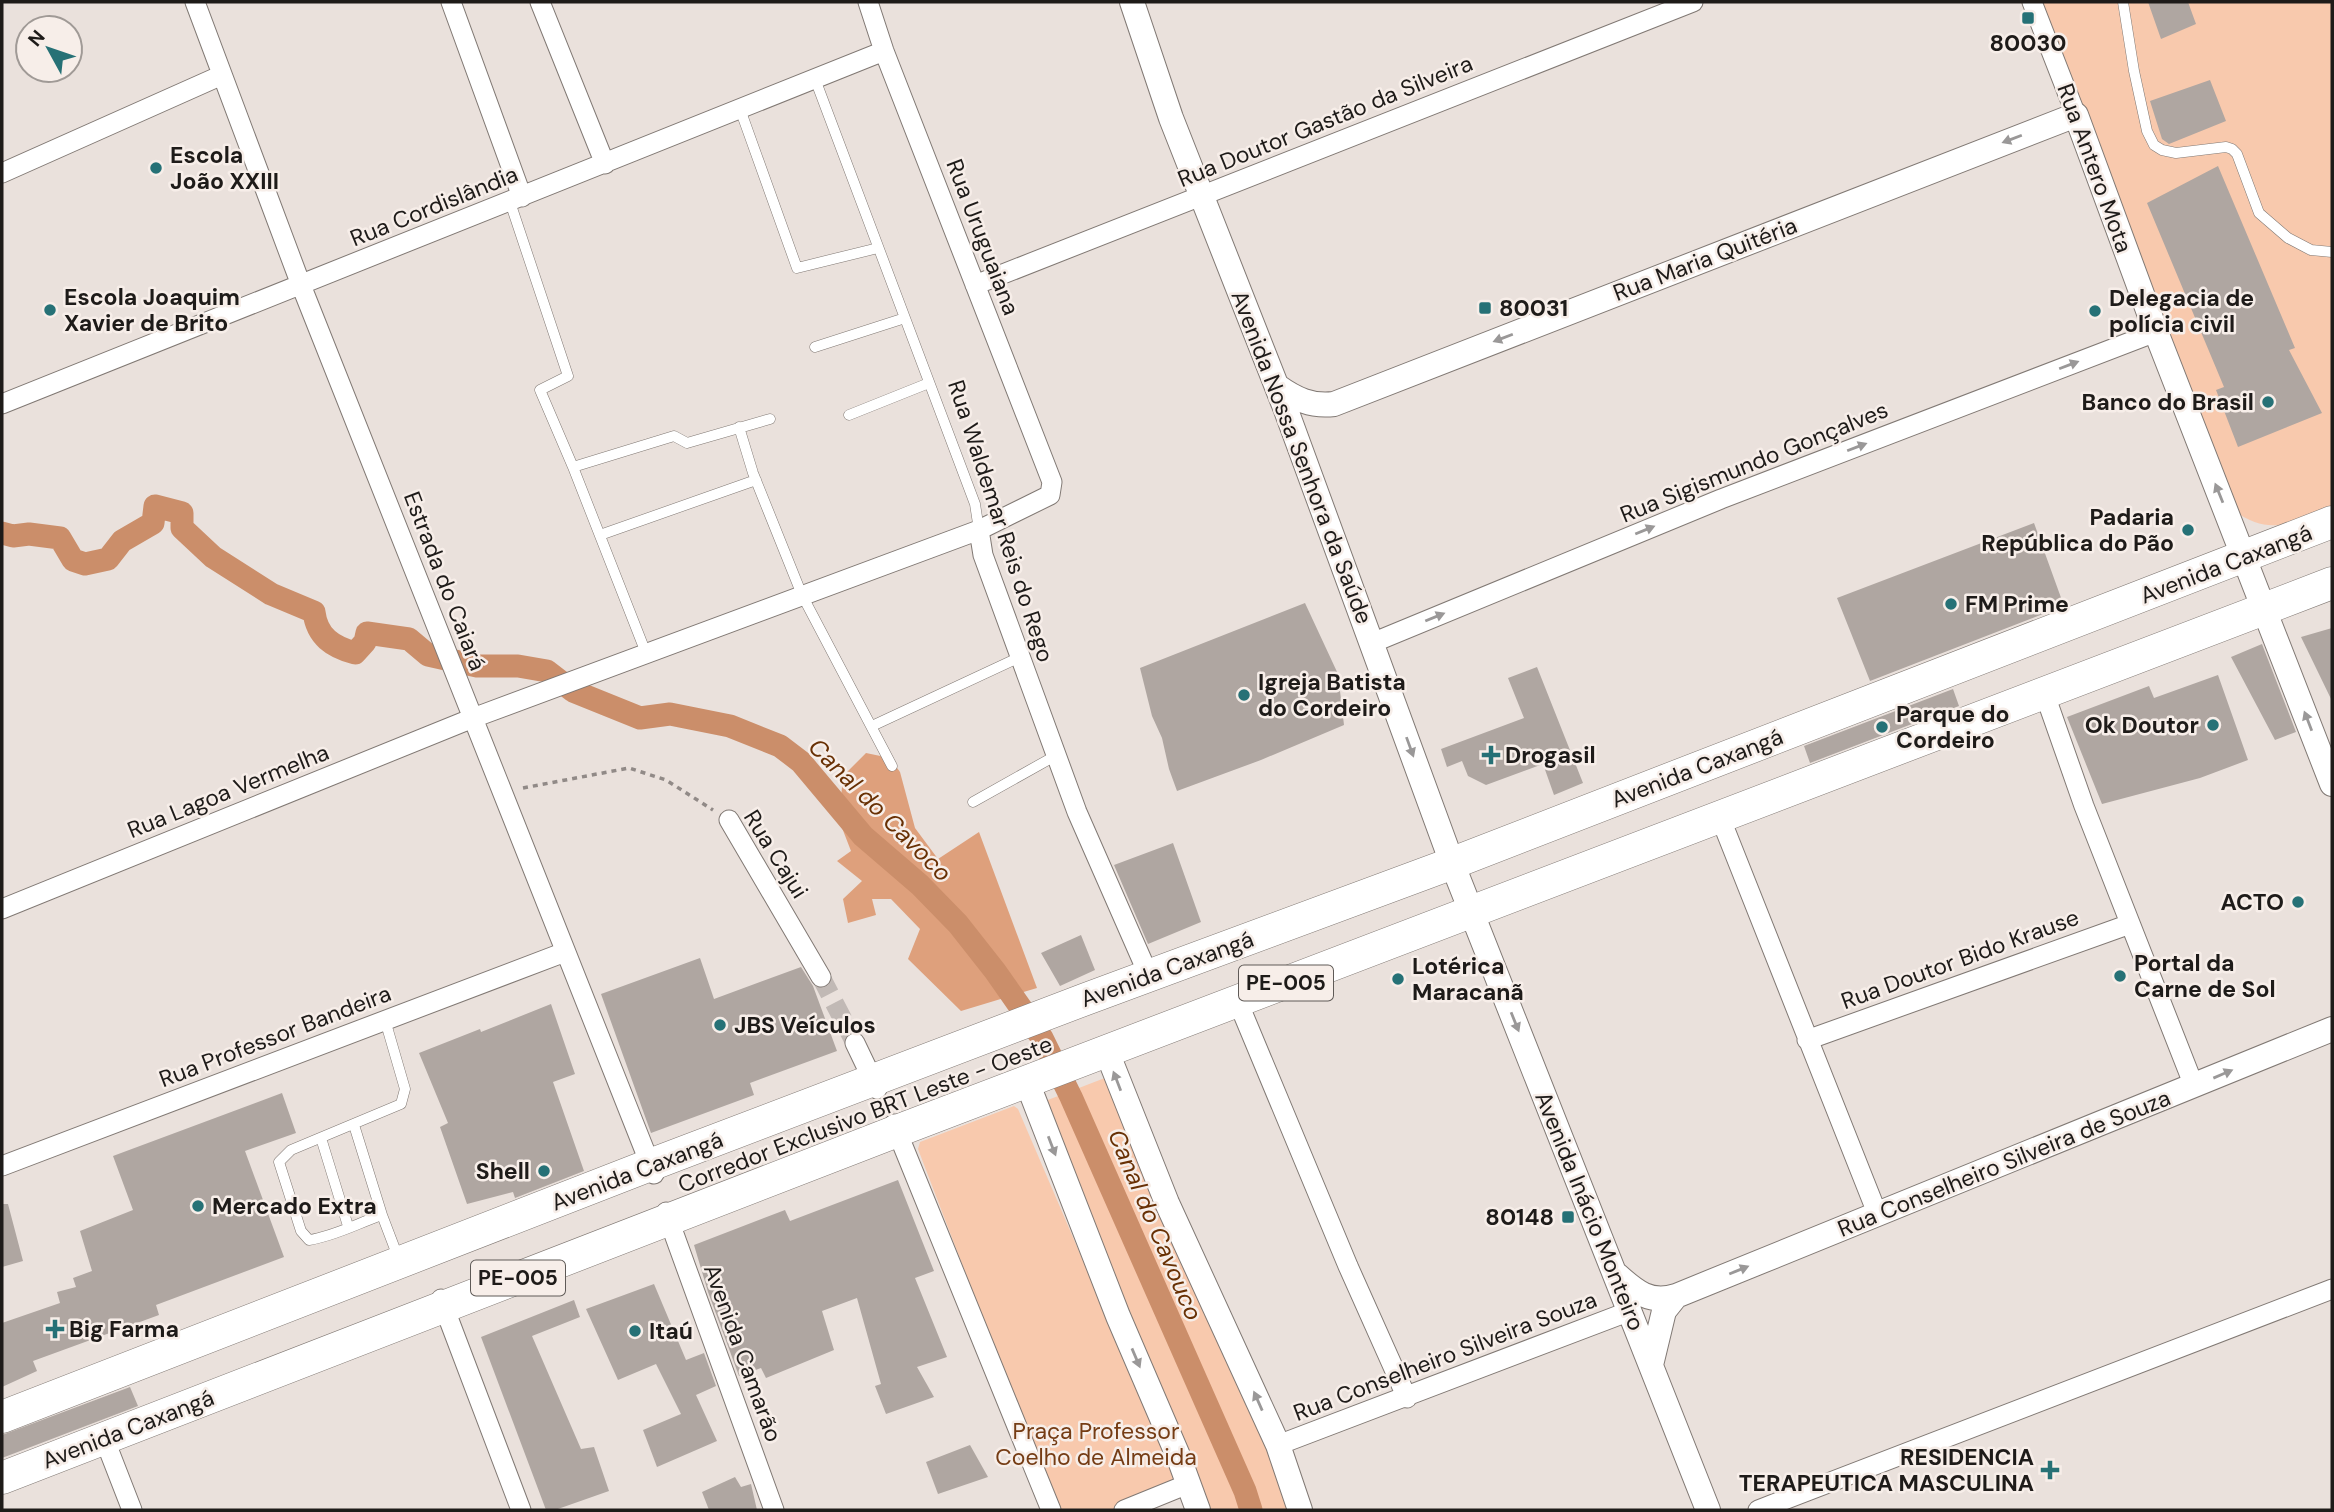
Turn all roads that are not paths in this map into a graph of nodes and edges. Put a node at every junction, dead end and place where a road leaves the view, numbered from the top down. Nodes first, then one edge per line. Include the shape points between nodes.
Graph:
1 (195, 2) edge
2 (451, 2) edge
3 (540, 2) edge
4 (868, 2) edge
5 (1132, 2) edge
6 (1693, 2) edge
7 (2032, 2) edge
8 (2123, 2) edge
9 (884, 51) junction
10 (222, 75) junction
11 (815, 79) junction
12 (740, 109) junction
13 (2076, 115) junction
14 (605, 164) junction
15 (2, 173) edge
16 (1202, 196) junction
17 (516, 200) junction
18 (878, 248) junction
19 (2332, 252) edge
20 (301, 285) junction
21 (975, 285) junction
22 (905, 318) junction
23 (2156, 332) junction
24 (815, 347) dead end
25 (929, 383) junction
26 (1277, 387) junction
27 (2, 404) edge
28 (1334, 404) junction
29 (849, 415) dead end
30 (770, 419) dead end
31 (739, 427) junction
32 (1302, 453) junction
33 (573, 467) junction
34 (756, 480) junction
35 (2332, 522) edge
36 (979, 530) junction
37 (600, 535) junction
38 (2248, 565) junction
39 (2332, 572) edge
40 (2332, 583) edge
41 (802, 595) junction
42 (2263, 604) junction
43 (1372, 643) junction
44 (646, 653) junction
45 (1020, 657) junction
46 (1952, 681) dead end
47 (2044, 692) junction
48 (473, 718) junction
49 (872, 726) junction
50 (1055, 756) junction
51 (892, 766) dead end
52 (2332, 784) edge
53 (973, 802) dead end
54 (1720, 817) junction
55 (729, 820) road end
56 (1453, 867) junction
57 (1470, 908) junction
58 (2, 909) edge
59 (2130, 924) junction
60 (565, 952) junction
61 (1205, 967) dead end
62 (1149, 976) junction
63 (821, 977) tunnel mouth
64 (1238, 1002) junction
65 (385, 1020) junction
66 (2332, 1029) edge
67 (1013, 1035) junction
68 (1807, 1040) junction
69 (855, 1043) tunnel mouth
70 (1102, 1051) junction
71 (955, 1061) dead end
72 (1029, 1078) junction
73 (2194, 1086) junction
74 (877, 1088) junction
75 (354, 1125) junction
76 (896, 1127) junction
77 (321, 1138) junction
78 (2, 1166) edge
79 (654, 1174) junction
80 (1877, 1213) junction
81 (382, 1215) junction
82 (667, 1216) junction
83 (348, 1226) junction
84 (402, 1268) junction
85 (1614, 1272) junction
86 (2332, 1289) edge
87 (1676, 1296) junction
88 (442, 1303) junction
89 (1630, 1311) junction
90 (1651, 1364) junction
91 (152, 1371) dead end
92 (1407, 1398) junction
93 (2, 1418) edge
94 (2, 1428) edge
95 (104, 1438) junction
96 (1278, 1446) junction
97 (2, 1470) edge
98 (2, 1478) edge
99 (1188, 1484) junction
100 (132, 1510) edge
101 (520, 1510) edge
102 (774, 1510) edge
103 (1051, 1510) edge
104 (1124, 1510) edge
105 (1198, 1510) edge
106 (1300, 1510) edge
107 (1708, 1510) edge
108 (1758, 1510) edge

1 - 10 street, Estrada do Caiará
2 - 17 street
3 - 14 street
4 - 9 street, Rua Uruguaiana
5 - 16 street, Avenida Nossa Senhora da Saúde
6 - 16 street, Rua Doutor Gastão da Silveira
7 - 13 street, Rua Antero Mota
8 - 19 lane via 2147,131 2154,145 2176,153 2232,149 2259,213 2288,238 2311,250
9 - 11 street, Rua Cordislândia
9 - 21 street, Rua Uruguaiana
10 - 15 street
10 - 20 street, Estrada do Caiará
11 - 12 street, Rua Cordislândia
11 - 18 lane, Rua Waldemar Reis do Rego
12 - 14 street, Rua Cordislândia
12 - 18 lane via 797,268
13 - 23 street, Rua Antero Mota
13 -> 28 street, Rua Maria Quitéria
14 - 17 street, Rua Cordislândia
16 - 21 street, Rua Doutor Gastão da Silveira
16 - 26 street, Avenida Nossa Senhora da Saúde
17 - 20 street, Rua Cordislândia
17 - 33 lane via 568,376 540,390
18 - 22 lane, Rua Waldemar Reis do Rego
20 - 27 street, Rua Cordislândia
20 - 48 street, Estrada do Caiará
21 - 36 street, Rua Uruguaiana via 1052,482 1050,495
22 - 24 lane
22 - 25 lane, Rua Waldemar Reis do Rego
38 -> 23 street, Rua Antero Mota
43 -> 23 street, Rua Sigismundo Gonçalves via 1721,499
25 - 29 lane
25 - 36 lane, Rua Waldemar Reis do Rego via 975,504
26 - 28 street, Rua Maria Quitéria via 1320,406
26 - 32 street, Avenida Nossa Senhora da Saúde
28 - 32 street, Rua Maria Quitéria via 1313,427
30 - 31 lane
31 - 33 lane via 687,443 674,436
31 - 34 lane
32 - 43 street, Avenida Nossa Senhora da Saúde
33 - 37 lane
34 - 37 lane
34 - 41 lane
35 - 38 main road, Avenida Caxangá / PE-005
36 - 41 street
36 - 45 street, Rua Waldemar Reis do Rego via 983,555
37 - 44 lane
38 - 42 street, Rua Antero Mota
38 - 56 main road, Avenida Caxangá / PE-005
39 - 42 lane
40 - 42 main road, Avenida Caxangá / PE-005
41 - 44 street, Rua Lagoa Vermelha
41 - 49 lane
42 - 47 main road, Avenida Caxangá / PE-005
52 -> 42 street, Rua Antero Mota
42 - 57 lane
43 -> 56 street, Avenida Nossa Senhora da Saúde
44 - 48 street, Rua Lagoa Vermelha
45 - 49 lane
45 - 50 street, Rua Waldemar Reis do Rego
46 - 56 lane
47 - 54 main road, Avenida Caxangá / PE-005
47 - 59 street
48 - 58 street, Rua Lagoa Vermelha
48 - 60 street, Estrada do Caiará
49 - 51 lane
50 - 53 lane
50 - 62 street, Rua Waldemar Reis do Rego
54 - 57 main road, Avenida Caxangá / PE-005
54 - 68 street
55 - 63 street, Rua Cajui
56 - 57 street, Avenida Nossa Senhora da Saúde
56 - 61 lane
56 - 62 main road, Avenida Caxangá / PE-005
57 - 64 main road, Avenida Caxangá / PE-005
57 - 70 lane
57 -> 85 street, Avenida Inácio Monteiro
59 - 68 street, Rua Doutor Bido Krause
59 - 73 street
60 - 65 street, Rua Professor Bandeira
60 - 79 street, Estrada do Caiará
62 - 67 main road, Avenida Caxangá / PE-005 via 1086,999
64 - 70 main road, Avenida Caxangá / PE-005
64 - 92 street
65 - 75 lane via 405,1089 401,1104
65 - 78 street, Rua Professor Bandeira
73 -> 66 street, Rua Conselheiro Silveira de Souza
67 - 71 lane, Corredor Exclusivo BRT Leste - Oeste
67 - 74 main road, Avenida Caxangá / PE-005
68 - 80 street
69 - 74 street
70 - 72 main road, Avenida Caxangá / PE-005
96 -> 70 street
72 - 76 main road, Avenida Caxangá / PE-005
72 -> 99 street via 1118,1316
73 - 80 street, Rua Conselheiro Silveira de Souza
74 - 79 main road, Avenida Caxangá / PE-005
75 - 77 lane
75 - 81 lane
76 - 82 main road, Avenida Caxangá / PE-005
76 - 103 street
77 - 83 lane
77 - 83 lane via 291,1150 279,1162 301,1231 309,1240 329,1237
79 - 84 main road, Avenida Caxangá / PE-005
87 -> 80 street, Rua Conselheiro Silveira de Souza
81 - 83 lane
81 - 84 lane
82 - 88 main road, Avenida Caxangá / PE-005
82 - 102 street, Avenida Camarão
84 - 93 main road, Avenida Caxangá / PE-005
85 - 87 street, Rua Conselheiro Silveira de Souza via 1646,1297
85 - 89 street, Avenida Inácio Monteiro
86 - 108 street
87 - 90 street via 1664,1311
88 - 95 main road, Avenida Caxangá / PE-005
88 - 97 lane
88 - 101 street
89 - 90 street, Avenida Inácio Monteiro
89 - 92 street, Rua Conselheiro Silveira Souza
90 - 107 street, Avenida Inácio Monteiro
91 - 94 lane
92 - 96 street, Rua Conselheiro Silveira Souza
95 - 98 main road, Avenida Caxangá / PE-005
95 - 100 street
96 - 106 street
99 - 104 street
99 - 105 street

